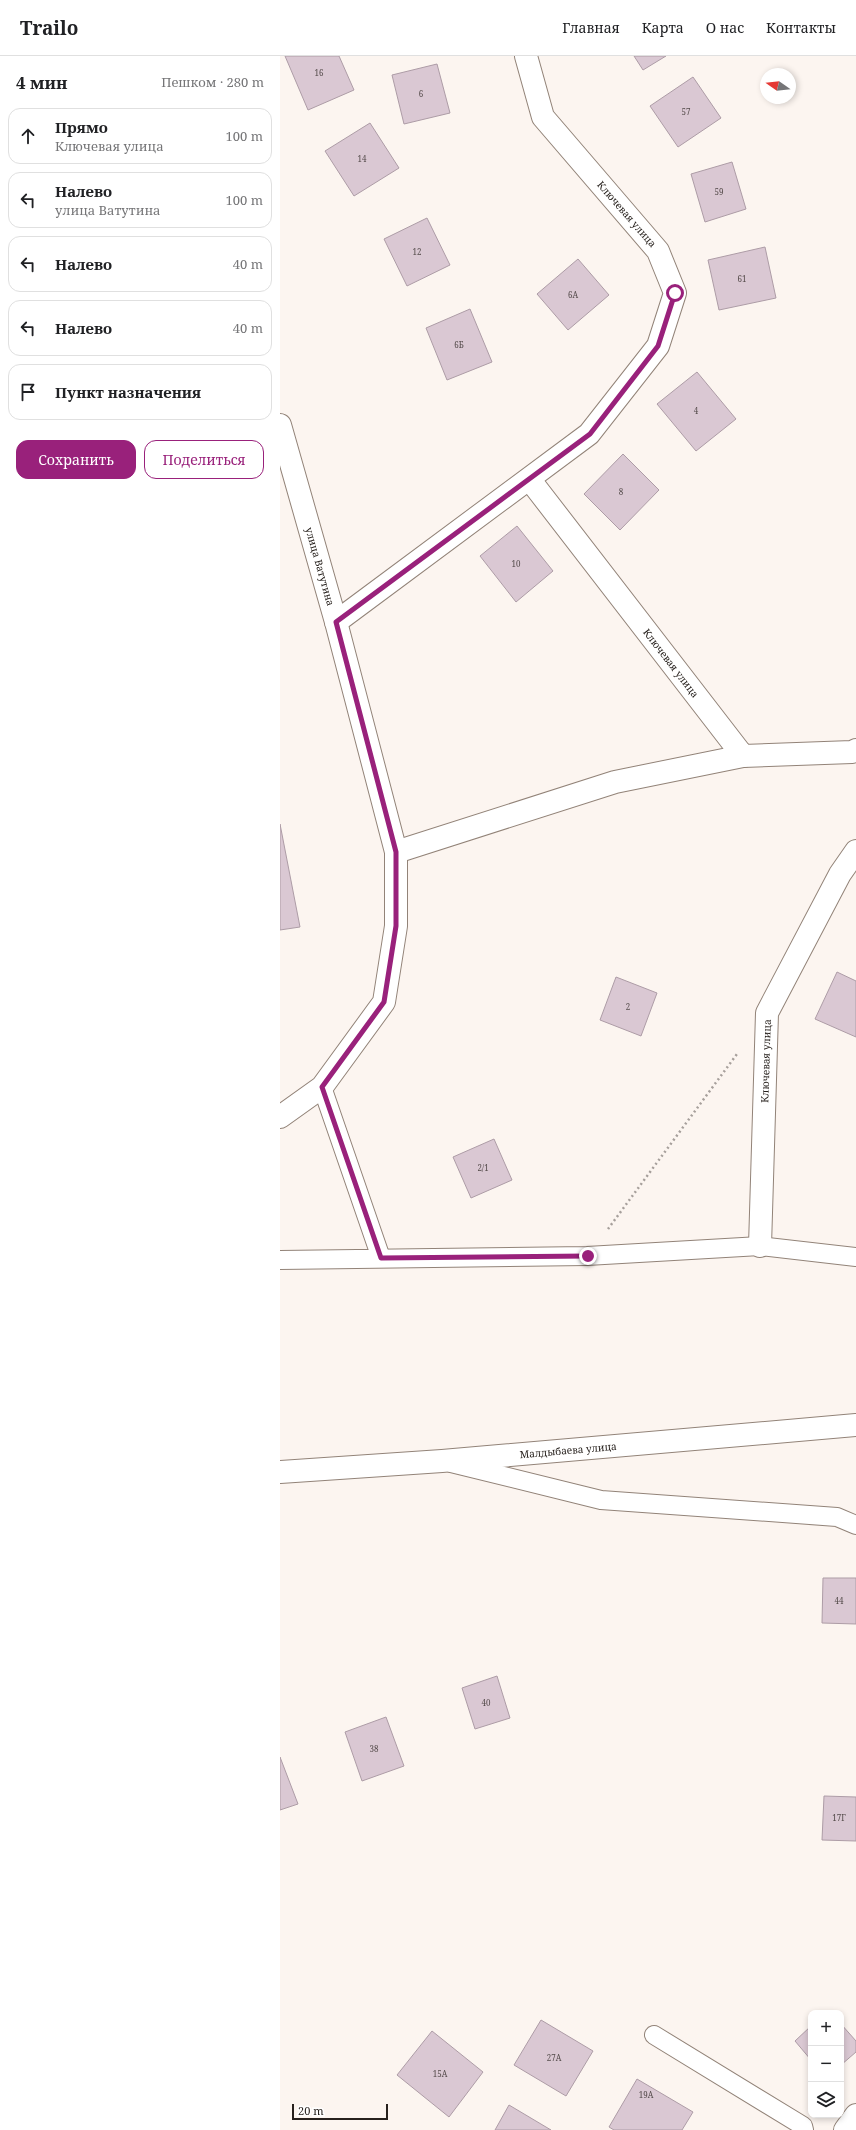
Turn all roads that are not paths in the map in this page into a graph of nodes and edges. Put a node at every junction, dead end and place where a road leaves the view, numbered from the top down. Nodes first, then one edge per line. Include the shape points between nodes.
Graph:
1 (526, 56) edge
2 (280, 425) edge
3 (530, 480) junction
4 (336, 622) junction
5 (856, 750) edge
6 (743, 756) junction
7 (856, 851) edge
8 (396, 852) junction
9 (322, 1087) junction
10 (280, 1116) edge
11 (760, 1246) junction
12 (856, 1257) edge
13 (381, 1258) junction
14 (280, 1260) edge
15 (856, 1425) edge
16 (442, 1461) junction
17 (280, 1472) edge
18 (856, 1525) edge
19 (654, 2035) dead end
20 (856, 2115) edge
21 (804, 2130) edge
22 (845, 2130) edge

1 - 3 street, Ключевая улица via 543,117 658,251 675,293 658,346 625,390 590,434
2 - 4 street, улица Ватутина
3 - 4 street, Ключевая улица
3 - 6 street, Ключевая улица
4 - 8 street, улица Ватутина
5 - 6 street
6 - 8 street via 615,782
7 - 11 street, Ключевая улица via 840,874 767,1013
8 - 9 street, улица Ватутина via 396,926 384,1002
9 - 10 street, улица Ватутина
9 - 13 lane
11 - 12 lane
11 - 13 lane via 588,1256
13 - 14 lane
15 - 16 street, Малдыбаева улица
16 - 17 street, Малдыбаева улица
16 - 18 lane via 601,1500 837,1517
19 - 21 lane via 803,2126
20 - 22 street

